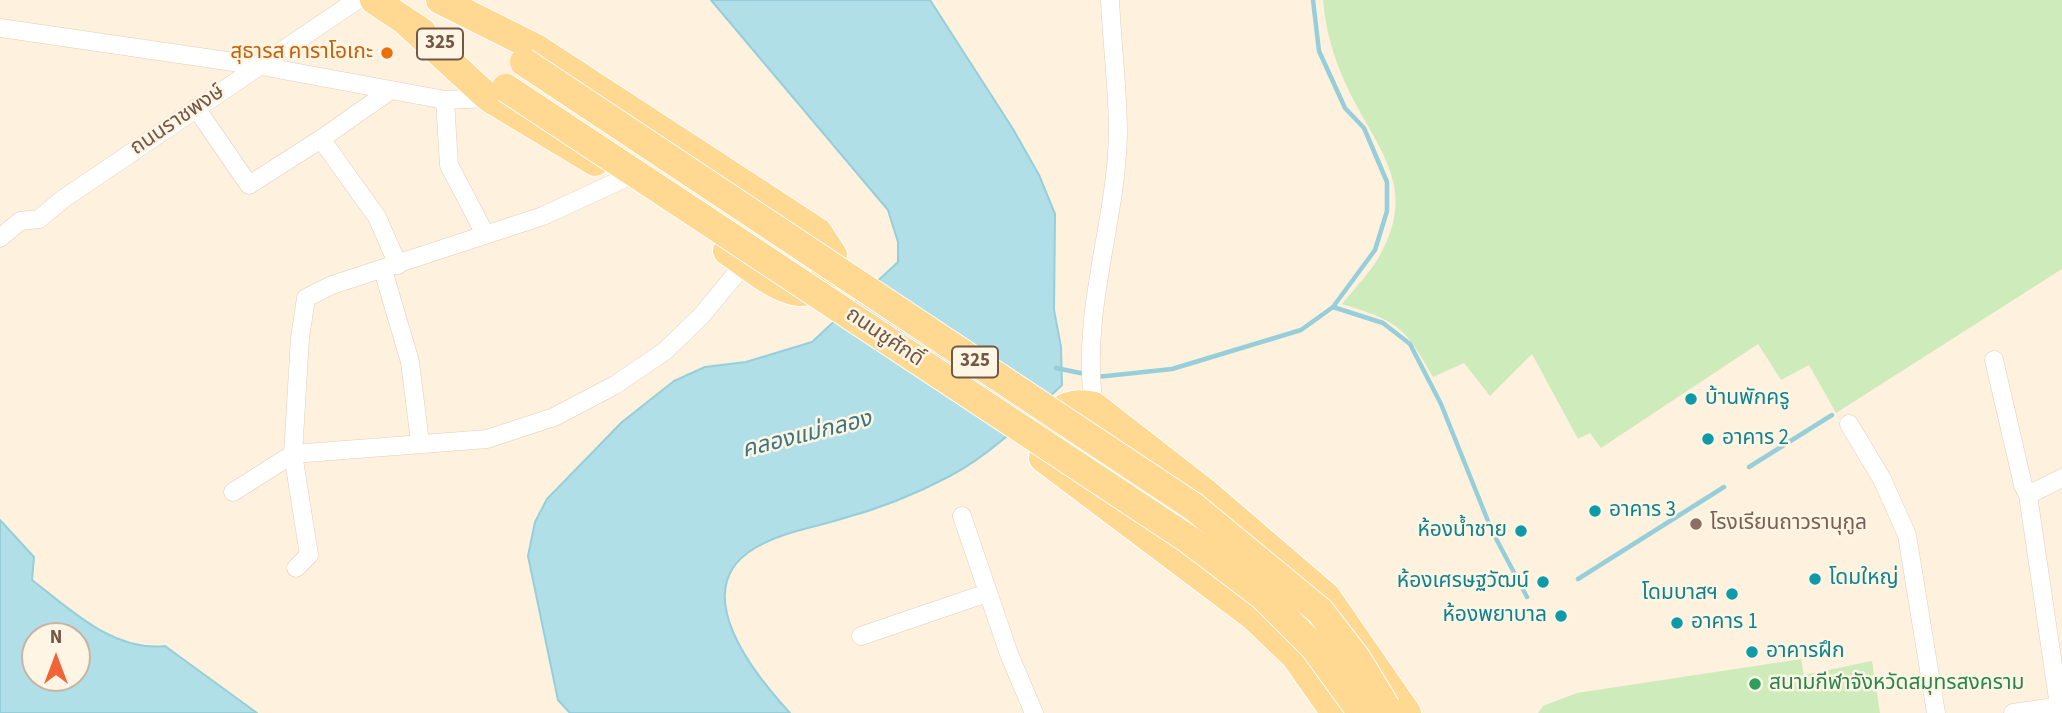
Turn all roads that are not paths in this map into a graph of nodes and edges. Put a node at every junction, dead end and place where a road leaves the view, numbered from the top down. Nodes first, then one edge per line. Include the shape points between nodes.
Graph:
1 (357, 0) edge
2 (374, 0) edge
3 (434, 0) edge
4 (440, 0) edge
5 (1110, 0) edge
6 (0, 28) edge
7 (261, 66) junction
8 (391, 90) junction
9 (497, 93) junction
10 (445, 100) junction
11 (195, 108) junction
12 (321, 139) junction
13 (623, 179) junction
14 (485, 234) junction
15 (0, 238) edge
16 (746, 263) junction
17 (390, 267) junction
18 (1994, 360) dead end
19 (1093, 398) junction
20 (1849, 424) dead end
21 (420, 442) junction
22 (293, 454) junction
23 (2062, 478) edge
24 (233, 492) dead end
25 (2028, 495) junction
26 (962, 516) dead end
27 (296, 568) dead end
28 (987, 593) junction
29 (861, 636) dead end
30 (2061, 708) edge
31 (1381, 712) edge
32 (1034, 713) edge
33 (1335, 713) edge
34 (1936, 713) edge
35 (2013, 713) edge

1 - 7 street, ถนนราชพงษ์
2 - 9 main road, ถนนชูศักดิ์ / 325
3 - 31 main road, ถนนชูศักดิ์ / 325, bridge via 1194,507 1320,611 1357,659
4 - 16 main road via 547,55 818,232 833,255 827,278 808,293 788,292
5 - 19 street via 1118,135 1096,278 1090,350
6 - 7 street
7 - 8 street
7 - 11 street, ถนนราชพงษ์
8 - 10 street
8 - 12 street
9 - 10 street
9 - 13 main road
9 - 31 main road, ถนนชูศักดิ์ / 325, bridge via 1188,539 1263,596
10 - 14 street via 449,164
11 - 12 street via 248,185
11 - 15 street, ถนนราชพงษ์ via 39,219 20,221
12 - 17 street via 377,217
13 - 14 street via 543,216
13 - 16 main road
14 - 17 street
16 - 21 street via 665,351 615,385 554,417 487,439
17 - 21 street via 410,362
17 - 22 street via 306,298
18 - 25 street
19 - 31 main road via 1326,596
19 - 33 main road via 1062,410 1047,428 1043,458 1253,616 1294,655
20 - 34 street via 1882,479 1907,534
21 - 22 street
22 - 24 street
22 - 27 street via 309,555
23 - 25 street
25 - 30 street
26 - 28 street
28 - 29 street
28 - 32 street
30 - 35 street

